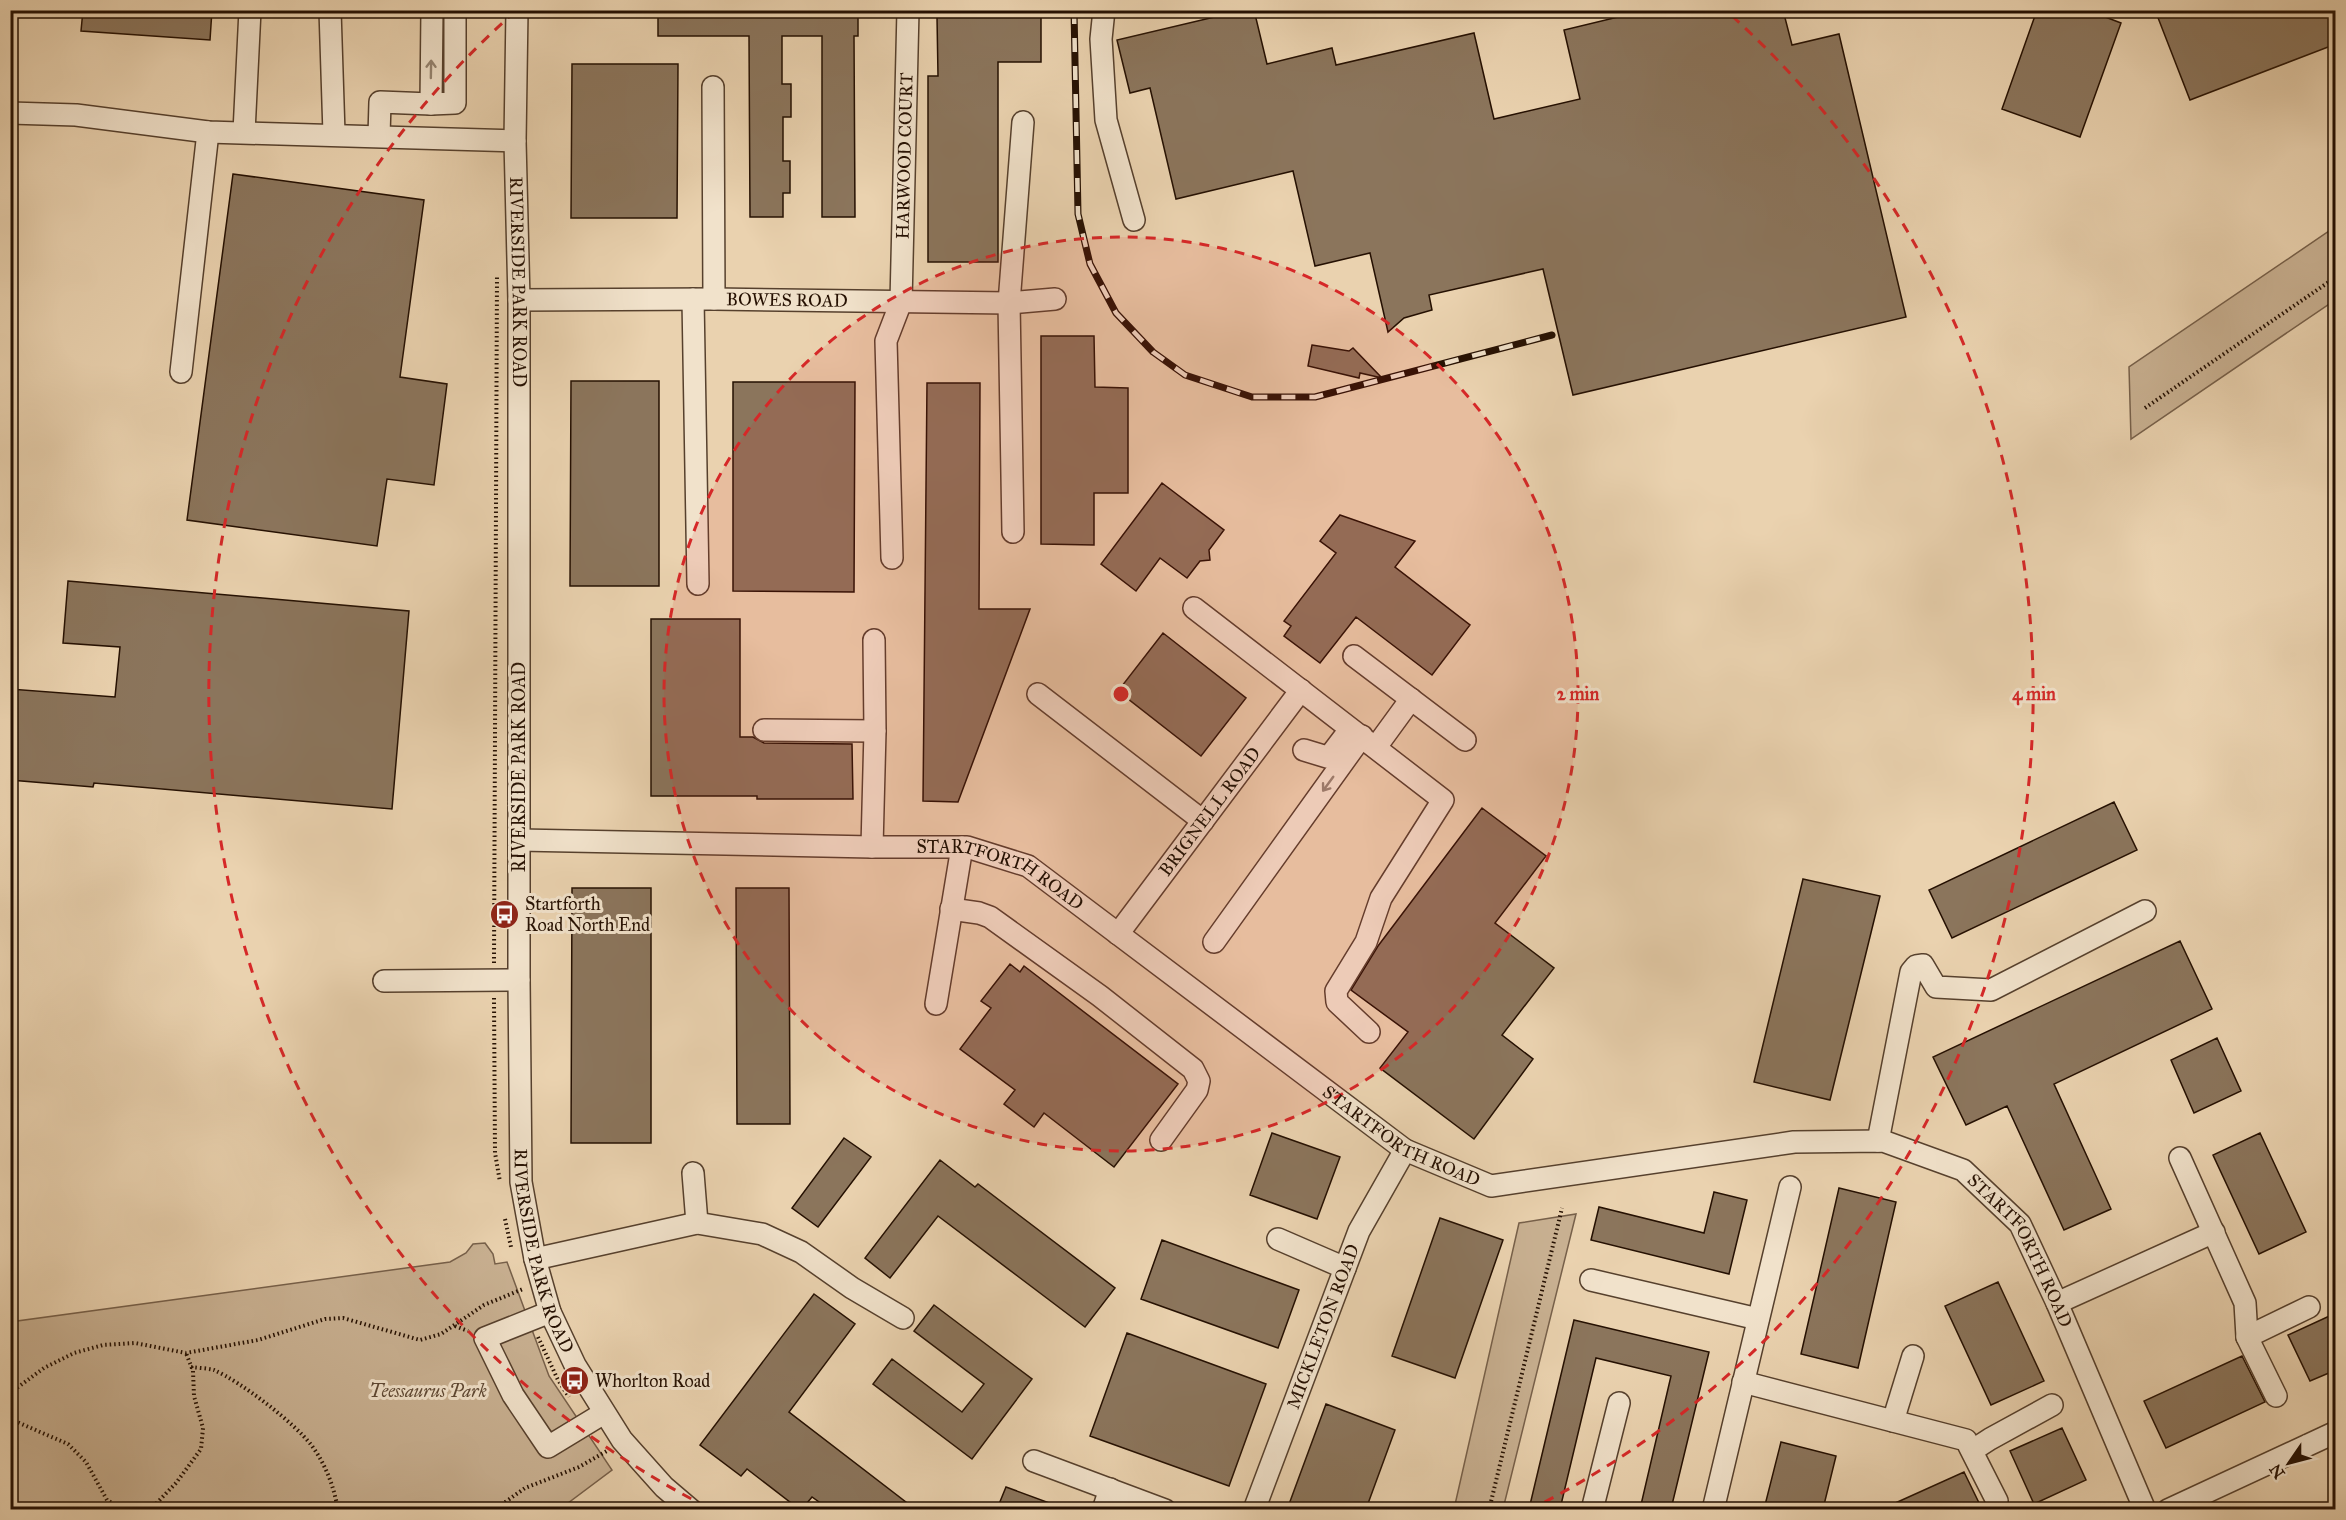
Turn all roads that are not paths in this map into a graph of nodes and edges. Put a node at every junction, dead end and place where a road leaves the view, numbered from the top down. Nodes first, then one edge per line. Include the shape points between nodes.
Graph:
1 (250, 10) edge
2 (330, 10) edge
3 (432, 10) edge
4 (455, 10) edge
5 (517, 10) edge
6 (909, 10) edge
7 (1104, 10) edge
8 (713, 87) dead end
9 (431, 104) junction
10 (10, 113) edge
11 (1023, 122) dead end
12 (208, 132) junction
13 (244, 132) junction
14 (334, 134) junction
15 (379, 136) junction
16 (515, 141) junction
17 (1134, 220) dead end
18 (703, 299) junction
19 (1055, 299) dead end
20 (519, 300) junction
21 (901, 303) junction
22 (1009, 303) junction
23 (181, 372) dead end
24 (1013, 532) dead end
25 (892, 558) dead end
26 (698, 584) dead end
27 (1194, 608) dead end
28 (874, 640) dead end
29 (1354, 656) dead end
30 (1301, 690) junction
31 (1038, 694) dead end
32 (1411, 699) junction
33 (764, 730) dead end
34 (875, 731) junction
35 (1365, 739) junction
36 (1465, 740) dead end
37 (1304, 750) dead end
38 (1203, 821) junction
39 (519, 840) junction
40 (872, 847) junction
41 (962, 847) junction
42 (951, 909) junction
43 (2145, 911) dead end
44 (1118, 934) junction
45 (1214, 942) dead end
46 (519, 980) junction
47 (384, 981) dead end
48 (936, 1004) dead end
49 (1369, 1032) dead end
50 (1161, 1140) dead end
51 (1878, 1141) junction
52 (1405, 1150) junction
53 (2180, 1158) dead end
54 (693, 1173) dead end
55 (1790, 1187) dead end
56 (697, 1223) junction
57 (2214, 1232) junction
58 (1278, 1239) dead end
59 (535, 1259) junction
60 (1345, 1268) junction
61 (1592, 1280) dead end
62 (2057, 1303) junction
63 (2309, 1307) dead end
64 (550, 1312) junction
65 (903, 1318) dead end
66 (1758, 1319) junction
67 (2247, 1337) junction
68 (1913, 1356) dead end
69 (1743, 1382) junction
70 (2276, 1396) dead end
71 (1619, 1403) dead end
72 (2052, 1406) dead end
73 (604, 1413) junction
74 (1893, 1421) junction
75 (2336, 1432) edge
76 (1970, 1445) junction
77 (1034, 1461) dead end
78 (1110, 1490) junction
79 (1997, 1502) dead end
80 (691, 1509) edge
81 (1103, 1509) edge
82 (1165, 1509) edge
83 (1254, 1509) edge
84 (1592, 1509) edge
85 (1713, 1509) edge
86 (2145, 1509) edge
87 (2168, 1509) edge

1 - 13 street
2 - 14 street
9 -> 3 street
4 - 9 street via 454,103
5 - 16 street, RIVERSIDE PARK ROAD
6 - 21 street, HARWOOD COURT
7 - 17 street via 1101,39 1106,120
8 - 18 street
9 - 15 street via 380,102
10 - 12 street via 76,115
11 - 22 street
12 - 13 street
12 - 23 street
13 - 14 street
14 - 15 street
15 - 16 street
16 - 20 street, RIVERSIDE PARK ROAD
18 - 20 street, BOWES ROAD
18 - 21 street, BOWES ROAD
18 - 26 street
19 - 22 street, BOWES ROAD
20 - 39 street, RIVERSIDE PARK ROAD
21 - 22 street, BOWES ROAD
21 - 25 street, HARWOOD COURT via 886,341
22 - 24 street
27 - 30 street
28 - 34 street
29 - 32 street
30 - 35 street
30 - 38 street, BRIGNELL ROAD
31 - 38 street
32 - 35 street
32 - 36 street
33 - 34 street
34 - 40 street
35 - 37 street via 1327,757
35 -> 45 street
35 - 49 street via 1443,800 1381,898 1366,942 1336,991 1337,1002
38 - 44 street, BRIGNELL ROAD
39 - 40 street, STARTFORTH ROAD
39 - 46 street, RIVERSIDE PARK ROAD
40 - 41 street, STARTFORTH ROAD
41 - 42 street
41 - 44 street, STARTFORTH ROAD via 1028,866
42 - 48 street
42 - 50 street via 990,917 1193,1069 1199,1081 1197,1090
43 - 51 street via 1991,990 1936,987 1923,965 1916,966 1911,972
44 - 52 street, STARTFORTH ROAD
46 - 47 street
46 - 59 street, RIVERSIDE PARK ROAD via 521,1182
51 - 52 street, STARTFORTH ROAD via 1794,1142 1491,1186
51 - 62 street, STARTFORTH ROAD via 1963,1170 2020,1224
52 - 60 street, MICKLETON ROAD via 1359,1231
53 - 57 street
54 - 56 street
55 - 66 street
56 - 59 street
56 - 65 street via 762,1234 782,1243
57 - 62 street
57 - 67 street via 2245,1303
58 - 60 street
59 - 64 street, RIVERSIDE PARK ROAD
60 - 83 street, MICKLETON ROAD
61 - 66 street
62 - 86 street, STARTFORTH ROAD
63 - 67 street
64 - 73 street, RIVERSIDE PARK ROAD via 574,1365
64 - 73 street via 485,1338 513,1395 548,1447
66 - 69 street
67 - 70 street
68 - 74 street
69 - 74 street
69 - 85 street
71 - 84 street
72 - 76 street via 1990,1439
73 - 80 street, RIVERSIDE PARK ROAD via 622,1440 664,1487
74 - 76 street
75 - 87 street
76 - 79 street
77 - 78 street
78 - 81 street
78 - 82 street

